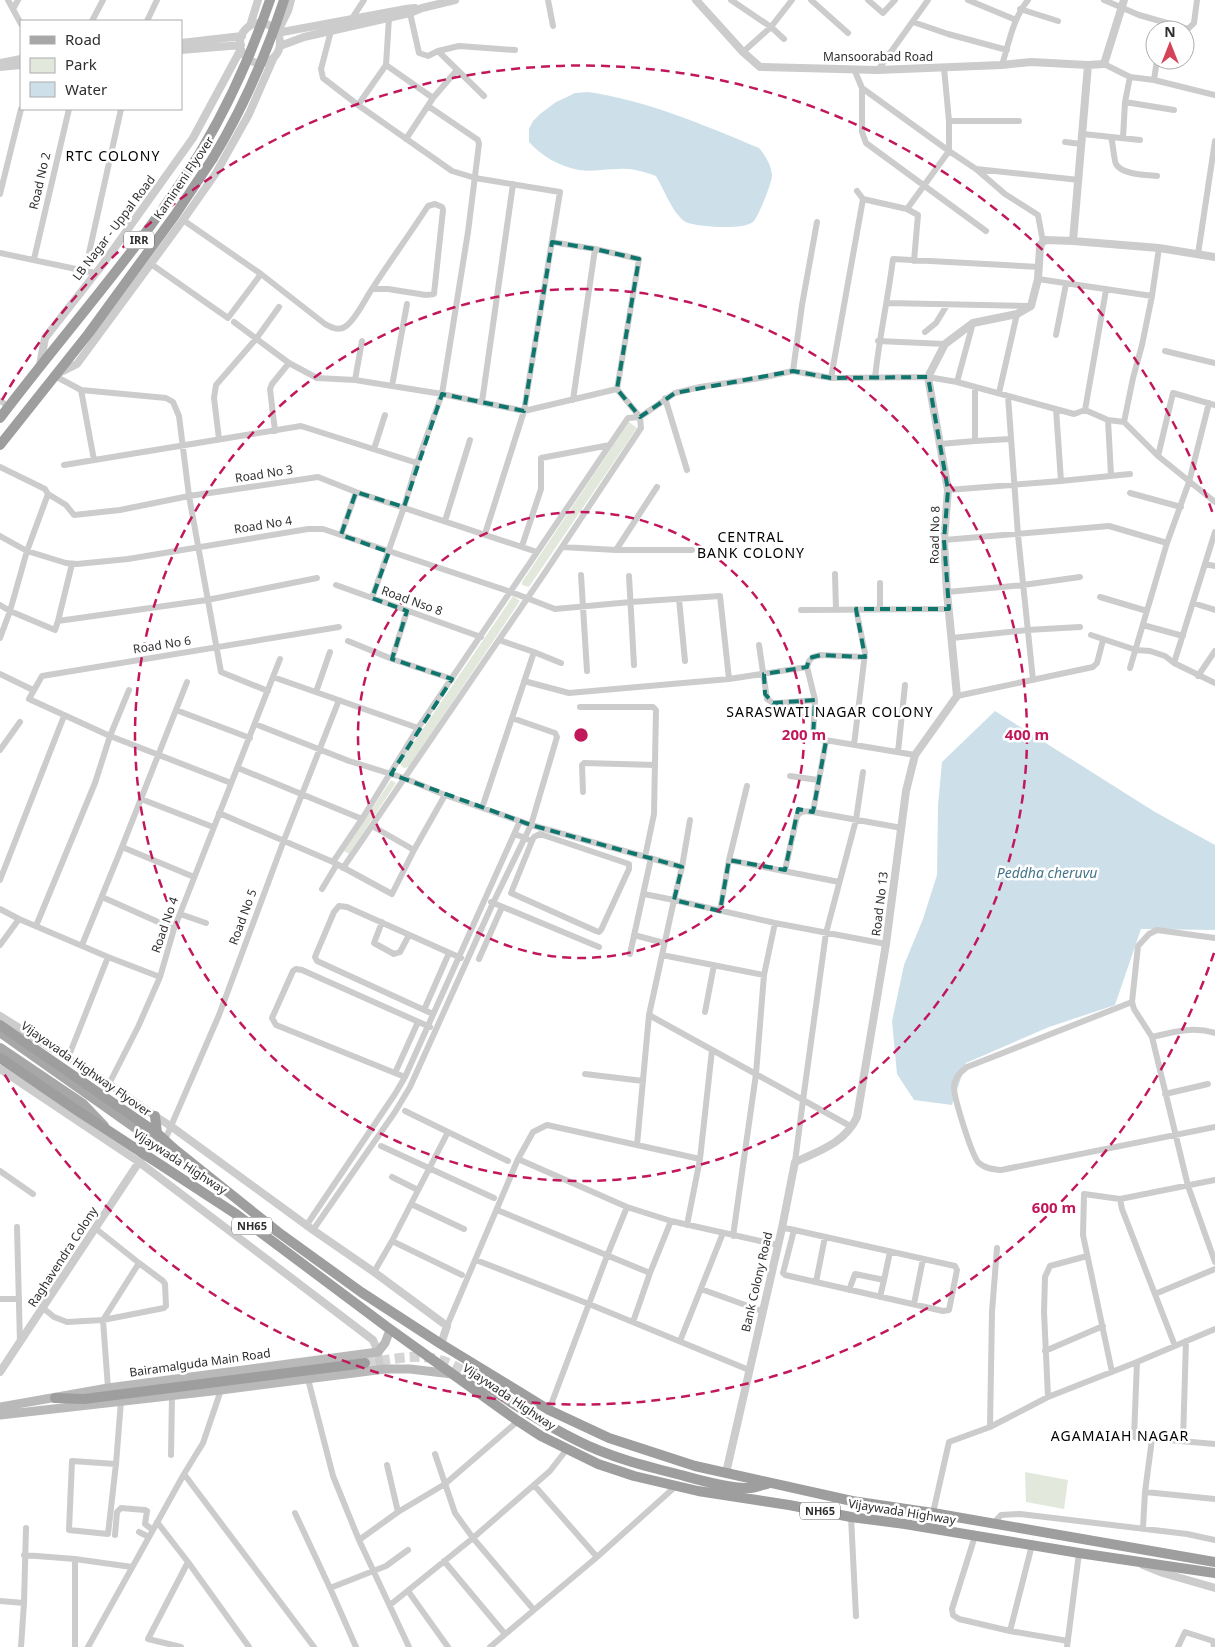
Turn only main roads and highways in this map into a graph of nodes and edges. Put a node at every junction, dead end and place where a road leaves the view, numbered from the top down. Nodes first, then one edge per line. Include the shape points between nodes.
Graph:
1 (270, 0) edge
2 (284, 0) edge
3 (3, 410) edge
4 (17, 423) junction
5 (0, 445) edge
6 (0, 1025) edge
7 (0, 1032) edge
8 (0, 1048) edge
9 (0, 1058) edge
10 (154, 1116) road end
11 (108, 1130) junction
12 (161, 1137) junction
13 (173, 1148) junction
14 (390, 1330) junction
15 (365, 1363) tunnel mouth
16 (452, 1374) junction
17 (468, 1374) tunnel mouth
18 (55, 1398) junction
19 (0, 1407) edge
20 (0, 1415) edge
21 (771, 1483) junction
22 (907, 1510) junction
23 (905, 1524) junction
24 (1215, 1562) edge
25 (1215, 1573) edge

1 - 3 highway, Kamineni Flyover / IRR, bridge via 234,88 201,151 110,279
2 - 4 highway, Kamineni Flyover / IRR, bridge via 254,79 213,158 89,333
3 - 4 highway
4 - 5 highway, IRR
6 - 12 highway, Vijayavada Highway Flyover / NH65
7 - 13 main road, Vijaywada Highway via 161,1146
8 - 11 main road, Vijaywada Highway via 83,1104
9 - 11 highway, NH65
10 - 12 highway
11 - 14 highway, Vijaywada Highway / NH65 via 142,1158 236,1214
12 - 13 highway, Vijaywada Highway / NH65
13 - 21 highway, Vijaywada Highway / NH65 via 361,1292 549,1410 615,1440 672,1459
14 - 16 highway, Vijaywada Highway / NH65
14 - 18 main road, Bairamalguda Main Road via 378,1352
15 - 18 highway via 84,1399
16 - 20 main road via 410,1369 380,1370
16 - 23 highway, Vijaywada Highway / NH65 via 541,1436 598,1464 634,1476 850,1517
17 - 21 highway via 524,1411 612,1455 692,1478 740,1487
18 - 19 main road, Bairamalguda Main Road
21 - 22 highway, Vijaywada Highway / NH65 via 852,1502
22 - 23 highway
22 - 24 highway, Vijaywada Highway / NH65
23 - 25 highway, Vijaywada Highway / NH65

